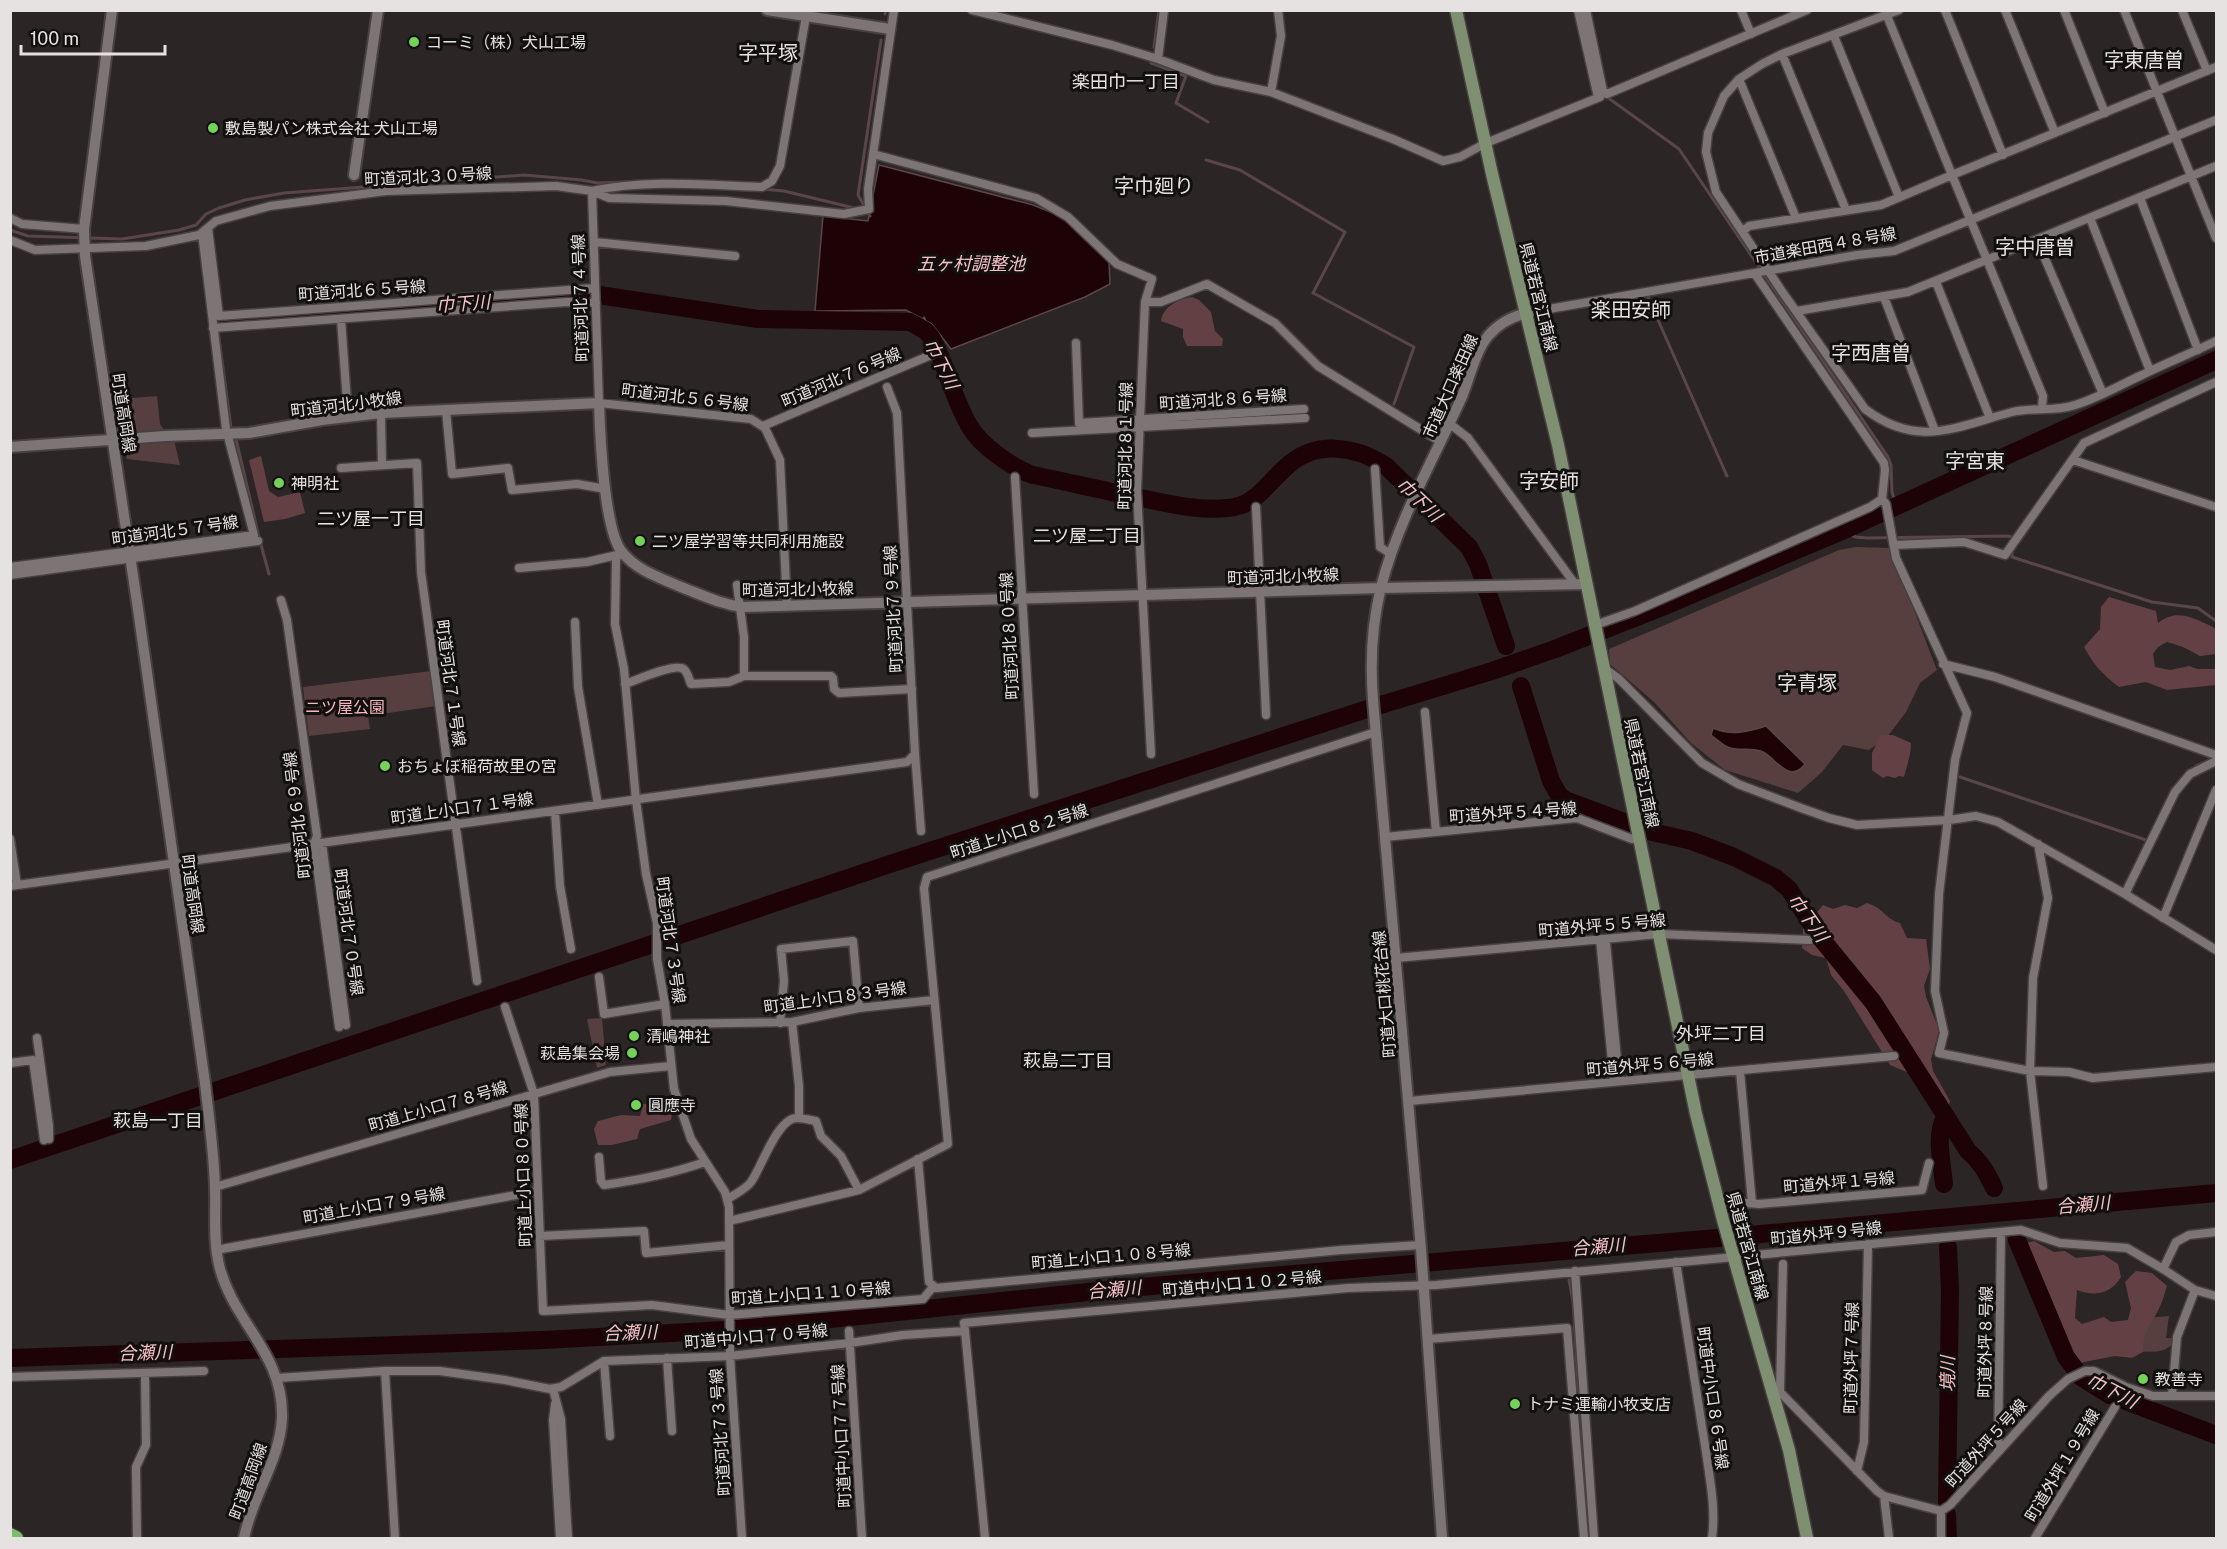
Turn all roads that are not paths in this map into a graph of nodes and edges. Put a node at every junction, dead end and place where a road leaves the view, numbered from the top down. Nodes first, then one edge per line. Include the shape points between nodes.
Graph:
1 (112, 10) edge
2 (378, 10) edge
3 (767, 10) edge
4 (894, 10) edge
5 (972, 10) edge
6 (1164, 10) edge
7 (1278, 10) edge
8 (1456, 10) edge
9 (1578, 10) edge
10 (1586, 10) edge
11 (1742, 10) edge
12 (1808, 10) edge
13 (1899, 10) edge
14 (1945, 10) edge
15 (2005, 10) edge
16 (2064, 10) edge
17 (2124, 10) edge
18 (2182, 10) edge
19 (1885, 13) edge
20 (806, 16) junction
21 (891, 29) junction
22 (1751, 34) junction
23 (1834, 36) junction
24 (1782, 54) junction
25 (1158, 59) junction
26 (2217, 67) edge
27 (2207, 71) junction
28 (1739, 79) junction
29 (1271, 92) junction
30 (2157, 93) junction
31 (2105, 113) junction
32 (2217, 120) edge
33 (2055, 133) junction
34 (2176, 136) junction
35 (1486, 143) junction
36 (873, 154) junction
37 (2003, 155) junction
38 (2217, 166) edge
39 (354, 175) dead end
40 (1952, 175) junction
41 (2191, 177) junction
42 (592, 191) junction
43 (1899, 197) junction
44 (2140, 198) junction
45 (1846, 210) junction
46 (10, 218) edge
47 (1796, 218) junction
48 (2090, 218) junction
49 (1971, 220) junction
50 (205, 230) junction
51 (1743, 231) junction
52 (84, 232) junction
53 (2217, 238) edge
54 (10, 240) edge
55 (2037, 240) junction
56 (594, 242) junction
57 (84, 247) junction
58 (735, 256) dead end
59 (1988, 259) junction
60 (1769, 272) junction
61 (1755, 274) junction
62 (1936, 282) junction
63 (595, 289) junction
64 (1884, 297) junction
65 (596, 302) junction
66 (1145, 302) junction
67 (1797, 311) junction
68 (1526, 313) junction
69 (341, 319) junction
70 (216, 328) junction
71 (2217, 341) edge
72 (2198, 350) junction
73 (931, 355) dead end
74 (2150, 371) junction
75 (2217, 382) edge
76 (887, 387) dead end
77 (2103, 394) junction
78 (599, 403) junction
79 (2042, 408) junction
80 (446, 410) junction
81 (381, 413) junction
82 (1304, 414) dead end
83 (348, 416) junction
84 (1990, 418) junction
85 (1139, 423) junction
86 (1450, 424) junction
87 (765, 429) junction
88 (1074, 430) junction
89 (1935, 431) junction
90 (1032, 433) dead end
91 (228, 434) junction
92 (113, 441) junction
93 (1441, 442) junction
94 (10, 447) edge
95 (1434, 457) joint
96 (2073, 460) junction
97 (382, 465) junction
98 (341, 468) dead end
99 (1375, 469) dead end
100 (1015, 477) dead end
101 (606, 489) junction
102 (1884, 502) junction
103 (1256, 507) dead end
104 (2217, 507) edge
105 (258, 541) dead end
106 (1894, 545) junction
107 (618, 553) junction
108 (1391, 554) junction
109 (130, 555) junction
110 (10, 567) edge
111 (519, 568) dead end
112 (10, 575) edge
113 (1581, 584) junction
114 (737, 585) dead end
115 (1381, 588) junction
116 (1260, 591) junction
117 (1142, 595) junction
118 (1022, 599) junction
119 (281, 600) dead end
120 (908, 602) junction
121 (740, 606) junction
122 (787, 606) junction
123 (575, 622) dead end
124 (1595, 625) junction
125 (1943, 664) junction
126 (1604, 668) junction
127 (744, 676) junction
128 (625, 684) junction
129 (912, 688) junction
130 (1425, 712) dead end
131 (1266, 715) dead end
132 (1376, 732) junction
133 (915, 754) junction
134 (1151, 754) dead end
135 (2217, 755) edge
136 (2217, 761) edge
137 (2217, 790) edge
138 (1034, 794) dead end
139 (636, 800) junction
140 (598, 805) junction
141 (555, 811) junction
142 (1949, 820) junction
143 (455, 824) junction
144 (921, 831) dead end
145 (1436, 832) junction
146 (1385, 837) junction
147 (1639, 837) junction
148 (10, 839) edge
149 (318, 844) junction
150 (2038, 844) junction
151 (174, 863) junction
152 (14, 885) edge
153 (2125, 894) junction
154 (2163, 918) junction
155 (1659, 934) junction
156 (1603, 939) junction
157 (1810, 940) dead end
158 (572, 949) dead end
159 (2217, 950) edge
160 (1396, 958) junction
161 (599, 977) dead end
162 (477, 981) dead end
163 (934, 1000) junction
164 (665, 1004) junction
165 (505, 1007) dead end
166 (859, 1008) junction
167 (792, 1022) junction
168 (780, 1023) junction
169 (667, 1024) junction
170 (343, 1026) dead end
171 (37, 1038) dead end
172 (1894, 1056) dead end
173 (10, 1063) edge
174 (671, 1066) junction
175 (2217, 1067) edge
176 (1740, 1071) junction
177 (2030, 1071) junction
178 (1688, 1075) junction
179 (1616, 1082) junction
180 (534, 1094) junction
181 (1409, 1101) junction
182 (800, 1118) junction
183 (599, 1157) dead end
184 (918, 1159) junction
185 (705, 1162) junction
186 (1929, 1163) dead end
187 (2043, 1186) dead end
188 (215, 1187) junction
189 (859, 1190) junction
190 (538, 1191) junction
191 (728, 1199) junction
192 (1731, 1202) dead end
193 (1752, 1203) junction
194 (729, 1221) junction
195 (2001, 1232) junction
196 (2217, 1232) edge
197 (540, 1236) junction
198 (1868, 1244) junction
199 (729, 1245) junction
200 (1421, 1247) junction
201 (216, 1250) junction
202 (1733, 1256) junction
203 (1676, 1262) junction
204 (1783, 1264) dead end
205 (2163, 1269) junction
206 (1575, 1271) junction
207 (1424, 1284) junction
208 (933, 1287) junction
209 (2195, 1290) junction
210 (2217, 1296) edge
211 (543, 1311) joint
212 (729, 1317) junction
213 (849, 1331) dead end
214 (964, 1331) junction
215 (1428, 1339) junction
216 (850, 1343) junction
217 (730, 1356) junction
218 (667, 1358) junction
219 (604, 1361) junction
220 (204, 1371) dead end
221 (385, 1371) junction
222 (145, 1374) junction
223 (10, 1377) edge
224 (277, 1378) junction
225 (553, 1389) junction
226 (1776, 1390) junction
227 (2172, 1396) junction
228 (2217, 1396) edge
229 (556, 1400) junction
230 (2115, 1407) dead end
231 (672, 1431) dead end
232 (610, 1436) dead end
233 (1998, 1452) junction
234 (1857, 1471) junction
235 (1884, 1496) junction
236 (1945, 1508) junction
237 (10, 1535) edge
238 (16, 1539) edge
239 (137, 1539) edge
240 (244, 1539) edge
241 (395, 1539) edge
242 (560, 1539) edge
243 (568, 1539) edge
244 (742, 1539) edge
245 (862, 1539) edge
246 (985, 1539) edge
247 (1442, 1539) edge
248 (1584, 1539) edge
249 (1594, 1539) edge
250 (1712, 1539) edge
251 (1807, 1539) edge
252 (1889, 1539) edge
253 (1941, 1539) edge
254 (2035, 1539) edge

1 - 52 street, 町道高岡線
2 - 39 street
3 - 20 street
4 - 21 street
5 - 25 street
6 - 25 street
7 - 29 street via 1281,36
8 - 35 main road, 県道若宮江南線
9 - 35 street via 1600,97
10 - 22 street via 1603,91 1607,94
11 - 22 street
12 - 22 street
13 - 19 street
14 - 37 street
15 - 33 street
16 - 31 street
17 - 30 street
18 - 27 street
19 - 23 street
19 - 40 street
20 - 21 street
20 - 42 street via 780,166 772,181 762,187 662,185
21 - 36 street
23 - 24 street
23 - 43 street
24 - 28 street
24 - 45 street
25 - 29 street via 1214,80
26 - 27 street
27 - 30 street
28 - 47 street
28 - 51 street via 1724,96 1715,115 1706,152 1716,192
29 - 35 street via 1443,161
30 - 31 street
30 - 34 street
31 - 33 street
32 - 34 street, 市道楽田西４８号線
33 - 37 street
34 - 41 street
34 - 49 street, 市道楽田西４８号線
35 - 68 main road, 県道若宮江南線
36 - 42 street, 町道河北３０号線 via 869,209 844,214 726,201 609,198
36 - 66 street, 町道河北８１号線 via 1036,198 1068,218 1117,264 1152,279
37 - 40 street
38 - 41 street
40 - 43 street
40 - 49 street
41 - 44 street
41 - 53 street
42 - 50 street, 町道河北３０号線 via 556,186 386,191 270,206 216,221
42 - 56 street, 町道河北７４号線
43 - 45 street
44 - 48 street
44 - 72 street
45 - 47 street
46 - 52 street via 22,224
47 - 51 street via 1749,226
48 - 55 street
48 - 74 street
49 - 59 street
49 - 60 street, 市道楽田西４８号線 via 1894,251
50 - 57 street, 町道河北３０号線 via 146,246
50 - 63 street, 町道河北６５号線 via 219,316
50 - 70 street, 町道河北５７号線
51 - 60 street
52 - 57 street, 町道高岡線
54 - 57 street, 町道河北３０号線 via 35,250
55 - 59 street
55 - 77 street
56 - 58 street
56 - 63 street, 町道河北７４号線
57 - 92 street, 町道高岡線
59 - 62 street
59 - 79 street via 2043,396
60 - 61 street, 市道楽田西４８号線
60 - 67 street
61 - 68 street, 市道楽田西４８号線
61 - 102 street via 1884,463
62 - 64 street
62 - 84 street
63 - 65 street, 町道河北７４号線
64 - 67 street
64 - 89 street
65 - 69 street
65 - 78 street, 町道河北７４号線
66 - 85 street, 町道河北８１号線
66 - 93 street via 1161,302 1207,284 1275,323 1318,366
67 - 89 street via 1865,410 1901,429
68 - 86 street, 市道大口楽田線 via 1508,320 1485,341
68 - 113 main road, 県道若宮江南線 via 1558,445
69 - 70 street
69 - 83 street
70 - 91 street, 町道河北５７号線
71 - 72 street
72 - 74 street
73 - 87 street, 町道河北７６号線
74 - 77 street
75 - 96 street via 2084,443
76 - 120 street, 町道河北７９号線 via 897,413
77 - 79 street via 2073,406
78 - 80 street, 町道河北小牧線
78 - 87 street, 町道河北５６号線 via 751,419
78 - 101 street
79 - 84 street
80 - 81 street, 町道河北小牧線
80 - 101 street via 452,474 508,468 512,490 577,484
81 - 83 street, 町道河北小牧線
81 - 97 street
82 - 85 street
83 - 91 street, 町道河北小牧線
84 - 89 street via 1961,428
85 - 88 street
85 - 88 street, 町道河北８６号線 via 1079,423 1073,342
85 - 117 street, 町道河北８１号線 via 1137,491
86 - 93 street, 市道大口楽田線
86 - 113 street via 1468,438
87 - 122 street via 780,460
88 - 90 street
91 - 92 street, 町道河北小牧線
91 - 109 street, 町道河北５７号線 via 254,535
92 - 94 street, 町道河北小牧線
92 - 109 street, 町道高岡線
93 - 95 street, 市道大口楽田線
95 - 108 street, 町道大口桃花台線
96 - 104 street
96 - 106 street via 2004,555 1964,542
97 - 98 street, 町道河北７１号線
97 - 143 street, 町道河北７１号線 via 417,463 421,572
99 - 108 street via 1380,547
100 - 118 street, 町道河北８０号線
101 - 107 street
102 - 106 street
102 - 124 street via 1645,607
103 - 116 street
105 - 109 street
106 - 125 street via 1896,558
107 - 111 street via 587,562
107 - 121 street, 町道河北小牧線 via 659,579 716,602
107 - 128 street, 町道河北７３号線 via 614,614
108 - 115 street, 町道大口桃花台線
109 - 110 street, 町道河北５７号線
109 - 112 street
109 - 151 street, 町道高岡線
113 - 115 street, 町道河北小牧線
113 - 124 main road, 県道若宮江南線
114 - 121 street
115 - 116 street, 町道河北小牧線
115 - 132 street, 町道大口桃花台線 via 1373,639
116 - 117 street, 町道河北小牧線
116 - 131 street
117 - 118 street, 町道河北小牧線
117 - 134 street, 町道河北８１号線
118 - 120 street, 町道河北小牧線
118 - 138 street, 町道河北８０号線
119 - 149 street, 町道河北６９号線
120 - 122 street, 町道河北小牧線
120 - 129 street, 町道河北７９号線
121 - 122 street, 町道河北小牧線
121 - 127 street
123 - 140 street via 578,687
124 - 126 main road, 県道若宮江南線
125 - 135 street via 1995,677
125 - 142 street via 1967,713 1955,760
126 - 142 street via 1702,764 1738,784 1857,825
126 - 147 main road, 県道若宮江南線
127 - 128 street via 729,682 691,684 685,670 677,668
127 - 129 street via 831,676 839,693
128 - 139 street, 町道河北７３号線
129 - 133 street, 町道河北７９号線
130 - 145 street
132 - 146 street, 町道大口桃花台線
132 - 163 street, 町道上小口８２号線 via 928,877 924,888
133 - 139 street, 町道上小口７１号線 via 908,762
133 - 144 street, 町道河北７９号線
136 - 153 street via 2190,774 2175,792
137 - 154 street
139 - 140 street, 町道上小口７１号線
139 - 164 street, 町道河北７３号線
140 - 141 street, 町道上小口７１号線
141 - 143 street, 町道上小口７１号線
141 - 158 street via 560,886
142 - 150 street via 1976,816 1998,822
142 - 177 street via 1935,952 1935,991 1944,1033 1939,1053
143 - 149 street, 町道上小口７１号線
143 - 162 street, 町道河北７１号線
145 - 146 street, 町道外坪５４号線
145 - 147 street, 町道外坪５４号線 via 1578,818 1632,839
146 - 160 street, 町道大口桃花台線
147 - 155 main road, 県道若宮江南線
148 - 152 street
149 - 151 street, 町道上小口７１号線
149 - 170 street, 町道河北６９号線
150 - 153 street
150 - 177 street via 2049,898 2033,978
151 - 152 street, 町道上小口７１号線
151 - 188 street, 町道高岡線 via 206,1089
153 - 154 street
154 - 159 street
155 - 156 street, 町道外坪５５号線
155 - 157 street, 町道外坪５５号線
155 - 178 main road, 県道若宮江南線
156 - 160 street, 町道外坪５５号線
156 - 179 street
160 - 181 street, 町道大口桃花台線
161 - 164 street via 604,1014
163 - 166 street, 町道上小口８３号線
163 - 184 street, 町道上小口８２号線 via 948,1144
164 - 169 street, 町道河北７３号線
165 - 180 street, 町道上小口８０号線
166 - 167 street, 町道上小口８３号線
166 - 168 street via 853,941 781,949 784,981
167 - 168 street, 町道上小口８３号線
167 - 182 street
168 - 169 street, 町道上小口８３号線
169 - 174 street, 町道河北７３号線
171 - 173 street via 49,1126 46,1139 33,1060
172 - 176 street, 町道外坪５６号線
174 - 180 street, 町道上小口７８号線 via 610,1071
174 - 185 street, 町道河北７３号線 via 682,1114
175 - 177 street via 2093,1078 2068,1072
176 - 178 street, 町道外坪５６号線
176 - 193 street
177 - 187 street
178 - 179 street, 町道外坪５６号線
178 - 202 main road, 県道若宮江南線
179 - 181 street, 町道外坪５６号線
180 - 188 street, 町道上小口７８号線
180 - 190 street, 町道上小口８０号線
181 - 200 street, 町道大口桃花台線
182 - 189 street via 816,1121 821,1136 841,1156
182 - 191 street via 788,1122 779,1132 750,1184
183 - 185 street via 604,1185 675,1173
184 - 189 street
184 - 208 street via 929,1282
185 - 191 street, 町道河北７３号線
186 - 193 street, 町道外坪１号線 via 1922,1190
188 - 201 street, 町道高岡線
189 - 194 street
190 - 197 street, 町道上小口８０号線
190 - 201 street, 町道上小口７９号線
191 - 194 street, 町道河北７３号線
192 - 193 street, 町道外坪１号線
194 - 199 street, 町道河北７３号線
195 - 198 street, 町道外坪９号線
195 - 205 street, 町道外坪９号線 via 2020,1230 2060,1244 2127,1248
195 - 233 street, 町道外坪８号線
196 - 205 street via 2189,1235 2176,1242
197 - 199 street via 644,1231 646,1253
197 - 211 street, 町道上小口８０号線
198 - 202 street, 町道外坪９号線
198 - 234 street, 町道外坪７号線 via 1864,1442
199 - 212 street, 町道河北７３号線
200 - 207 street, 町道大口桃花台線
200 - 208 street, 町道上小口１０８号線
201 - 224 street, 町道高岡線 via 230,1295 259,1340
202 - 203 street, 町道外坪９号線
202 - 226 main road, 県道若宮江南線
203 - 206 street, 町道外坪９号線
203 - 250 street, 町道中小口８６号線 via 1710,1481
204 - 226 street
205 - 209 street, 町道外坪９号線
206 - 207 street, 町道外坪９号線
206 - 249 street
207 - 214 street, 町道中小口１０２号線 via 964,1323
207 - 215 street, 町道大口桃花台線
208 - 212 street, 町道上小口１１０号線 via 923,1299
209 - 210 street, 町道外坪９号線
209 - 227 street via 2177,1337
211 - 212 street, 町道上小口１１０号線 via 652,1305
212 - 217 street, 町道河北７３号線
213 - 216 street, 町道中小口７７号線
214 - 216 street, 町道中小口７０号線
214 - 246 street
215 - 247 street, 町道大口桃花台線
215 - 248 street via 1567,1328
216 - 217 street, 町道中小口７０号線
216 - 245 street, 町道中小口７７号線
217 - 218 street, 町道中小口７０号線
217 - 244 street, 町道河北７３号線
218 - 219 street, 町道中小口７０号線
218 - 231 street
219 - 225 street, 町道中小口７０号線
219 - 232 street
220 - 222 street
221 - 224 street
221 - 225 street via 440,1371
221 - 241 street
222 - 223 street
222 - 239 street via 146,1445 136,1467
224 - 240 street, 町道高岡線 via 282,1411 278,1444 252,1506
225 - 229 street
226 - 234 street, 町道外坪５号線
226 - 251 main road, 県道若宮江南線
227 - 228 street, 町道外坪５号線
227 - 233 street, 町道外坪５号線 via 2140,1393 2094,1371 2085,1371 2049,1396
229 - 242 street via 553,1420
229 - 243 street via 561,1419
230 - 254 street, 町道外坪１９号線
233 - 236 street, 町道外坪５号線
234 - 235 street, 町道外坪５号線
235 - 236 street, 町道外坪５号線
235 - 252 street
236 - 253 street
237 - 238 highway

